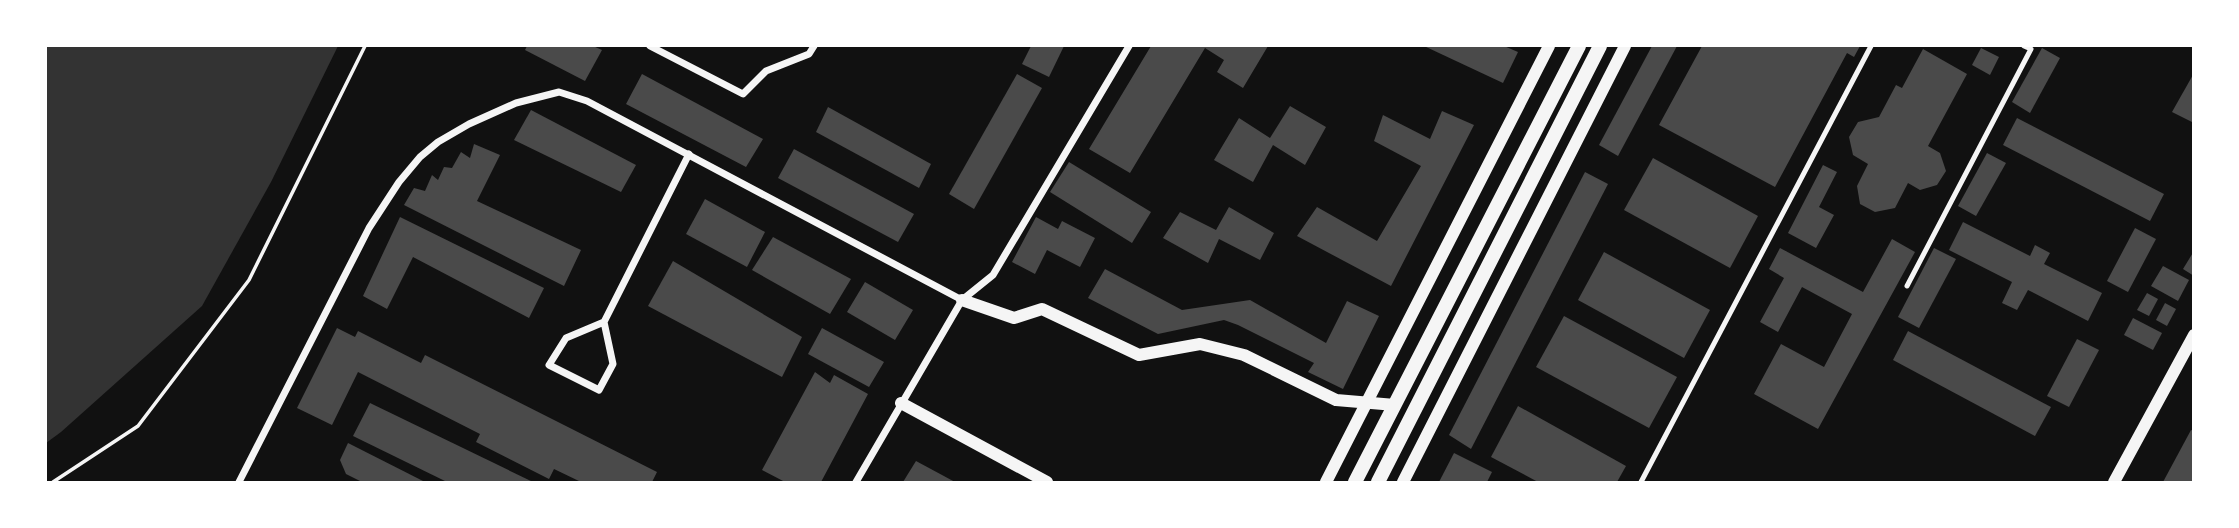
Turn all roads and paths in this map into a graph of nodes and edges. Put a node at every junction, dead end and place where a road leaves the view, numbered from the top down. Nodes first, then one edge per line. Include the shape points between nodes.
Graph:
1 (366, 46) edge
2 (650, 46) edge
3 (814, 46) edge
4 (1129, 46) edge
5 (1549, 46) edge
6 (1579, 46) edge
7 (1600, 46) edge
8 (1625, 46) edge
9 (1871, 46) edge
10 (2024, 46) edge
11 (689, 154) junction
12 (1907, 286) dead end
13 (962, 300) junction
14 (604, 322) junction
15 (2193, 335) edge
16 (1367, 402) junction
17 (901, 403) junction
18 (1395, 405) junction
19 (53, 482) edge
20 (239, 482) edge
21 (856, 482) edge
22 (1046, 482) edge
23 (1326, 482) edge
24 (1355, 482) edge
25 (1378, 482) edge
26 (1403, 482) edge
27 (1641, 482) edge
28 (2114, 482) edge

1 - 19 path via 249,280 138,426
2 - 3 street via 743,94 766,71 808,54
4 - 13 street via 993,275
5 - 16 street
6 - 18 main road
7 - 25 main road
8 - 26 street
9 - 27 lane
10 - 12 lane via 2031,49
11 - 13 street
11 - 14 street
11 - 20 street via 587,101 559,92 516,103 438,142 399,182 369,228
13 - 16 street via 1014,318 1042,309 1139,355 1200,344 1233,352 1335,400
13 - 17 street
14 - 14 street via 566,338 549,365 599,390 613,364
15 - 28 street
16 - 18 street
16 - 23 street
17 - 21 street
17 - 22 street
18 - 24 main road

